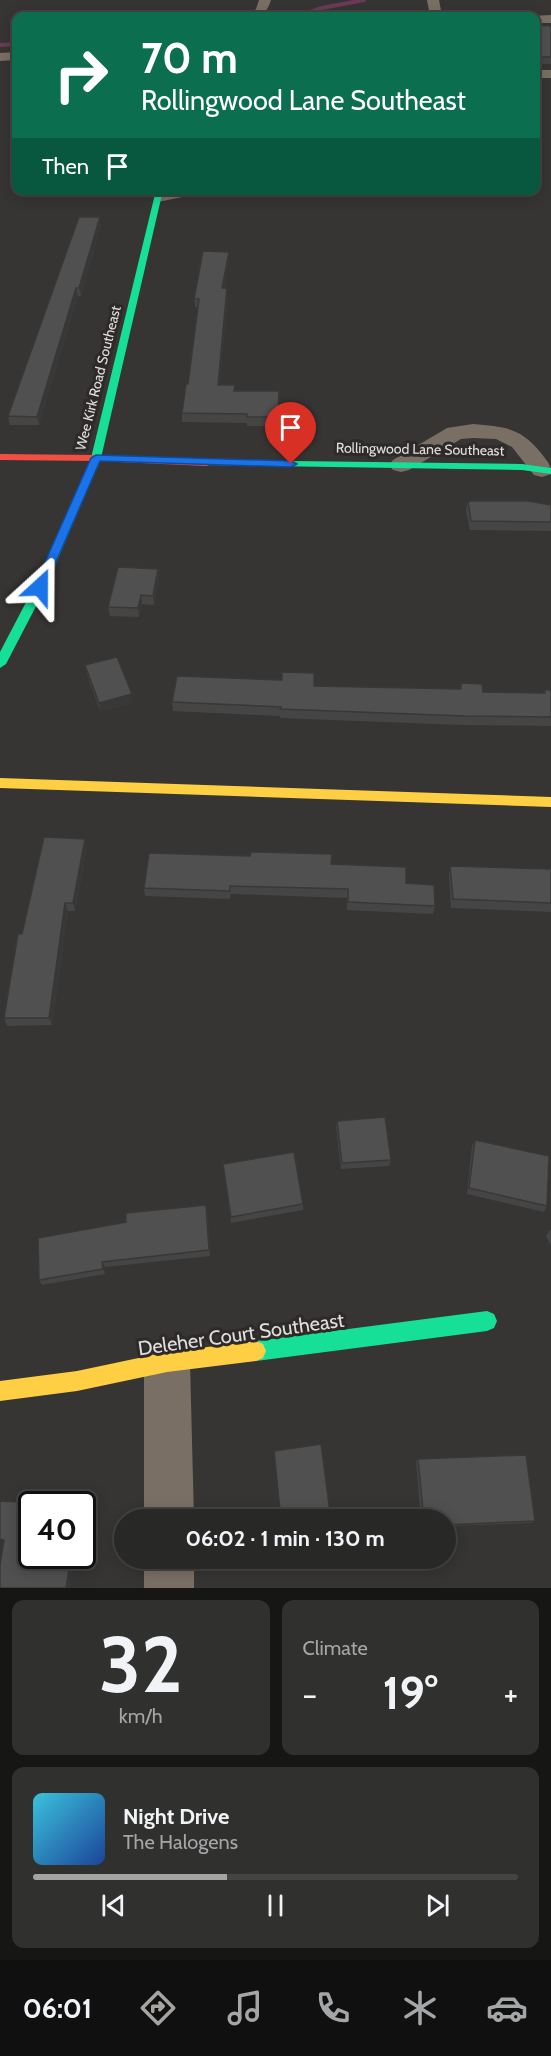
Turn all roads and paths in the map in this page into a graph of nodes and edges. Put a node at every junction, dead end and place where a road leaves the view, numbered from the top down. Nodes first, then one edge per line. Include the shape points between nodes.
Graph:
1 (159, 195) edge
2 (0, 457) edge
3 (96, 458) junction
4 (401, 465) junction
5 (546, 470) edge
6 (0, 664) edge
7 (0, 783) edge
8 (551, 802) edge
9 (487, 1321) dead end
10 (167, 1362) junction
11 (0, 1391) edge
12 (169, 1509) edge
13 (170, 1569) edge
14 (169, 1588) edge

1 - 3 street, Wee Kirk Road Southeast
2 - 3 street, Rollingwood Lane Southeast
3 - 4 street, Rollingwood Lane Southeast via 226,464
3 - 6 street, Wee Kirk Road Southeast via 40,587
4 - 5 street, Rollingwood Lane Southeast
4 - 5 street via 455,433 473,431 500,433 520,442
7 - 8 street
9 - 10 street, Deleher Court Southeast
10 - 11 street, Deleher Court Southeast via 77,1381
10 - 12 street
13 - 14 street

